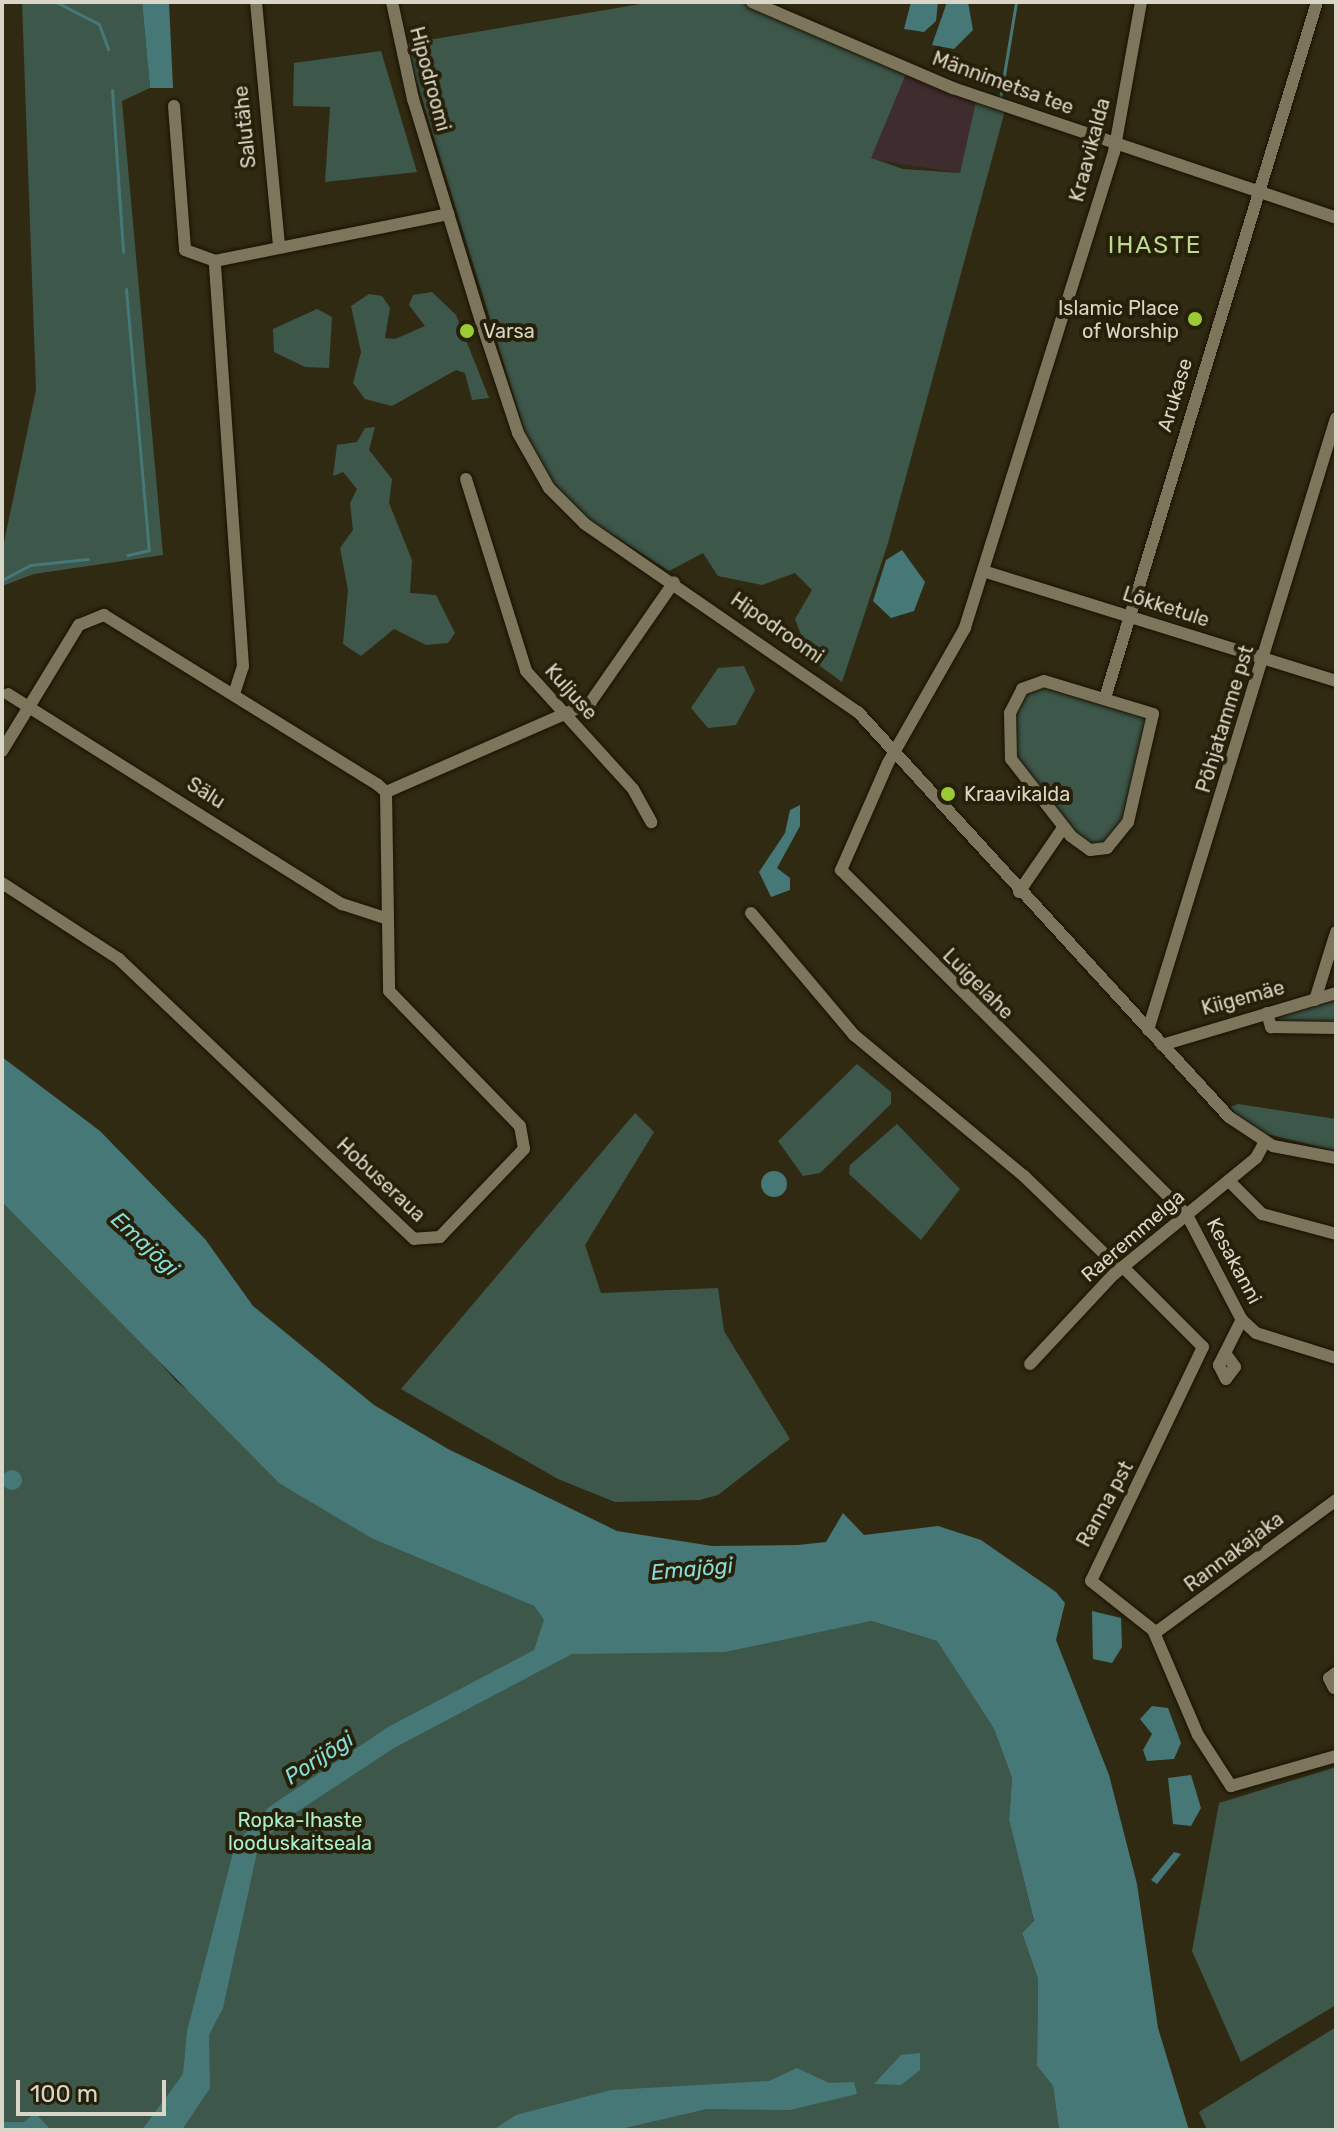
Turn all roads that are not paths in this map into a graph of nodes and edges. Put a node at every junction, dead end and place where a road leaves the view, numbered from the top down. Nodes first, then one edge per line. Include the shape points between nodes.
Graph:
1 (256, 2) edge
2 (392, 2) edge
3 (752, 2) edge
4 (1141, 2) edge
5 (1317, 2) edge
6 (174, 106) dead end
7 (1115, 144) junction
8 (1260, 193) junction
9 (448, 214) junction
10 (1336, 218) edge
11 (279, 247) junction
12 (215, 261) junction
13 (1336, 418) edge
14 (466, 479) dead end
15 (983, 571) junction
16 (674, 582) junction
17 (1130, 617) junction
18 (1264, 659) junction
19 (1336, 681) edge
20 (8, 694) dead end
21 (234, 694) junction
22 (1105, 698) junction
23 (28, 708) junction
24 (566, 716) junction
25 (2, 751) edge
26 (897, 752) junction
27 (386, 792) junction
28 (651, 822) dead end
29 (1063, 828) junction
30 (2, 883) edge
31 (1019, 892) junction
32 (751, 913) dead end
33 (385, 918) junction
34 (1336, 932) edge
35 (1336, 993) edge
36 (1315, 1000) junction
37 (1267, 1013) junction
38 (1336, 1028) edge
39 (1148, 1030) junction
40 (1162, 1045) junction
41 (1265, 1142) junction
42 (1336, 1158) edge
43 (1229, 1181) junction
44 (1187, 1215) junction
45 (1336, 1234) edge
46 (1122, 1268) junction
47 (1242, 1319) junction
48 (1225, 1353) dead end
49 (1336, 1358) edge
50 (1030, 1364) dead end
51 (1336, 1500) edge
52 (1155, 1633) junction
53 (1336, 1673) edge
54 (1334, 1688) dead end
55 (1336, 1756) edge

1 - 11 street, Salutähe
2 - 9 street, Hipodroomi
3 - 7 street, Männimetsa tee via 953,88
4 - 7 street, Kraavikalda
5 - 8 street, Arukase
6 - 12 street via 185,250
7 - 8 street, Männimetsa tee
7 - 15 street, Kraavikalda
8 - 10 street, Männimetsa tee
8 - 17 street, Arukase
9 - 11 street
9 - 16 street, Hipodroomi via 535,467 585,524
11 - 12 street
12 - 21 street via 243,666
13 - 18 street, Põhjatamme pst
14 - 24 street, Kuljuse via 526,671
15 - 17 street, Lõkketule
15 - 26 street, Kraavikalda via 953,653
16 - 24 street via 590,703
16 - 26 street, Hipodroomi via 801,668
17 - 18 street, Lõkketule
17 - 22 street, Arukase
18 - 19 street, Lõkketule
18 - 39 street, Põhjatamme pst
20 - 23 street, Sälu
21 - 23 street via 95,614 79,625
21 - 27 street
22 - 29 street via 1155,719 1128,822 1116,843 1097,850
22 - 29 street via 1037,681 1022,689 1010,713 1011,759
23 - 25 street
23 - 33 street, Sälu via 342,904
24 - 27 street
24 - 28 street, Kuljuse via 633,789
26 - 31 street, Hipodroomi
26 - 44 street, Luigelahe via 842,861 845,877
27 - 33 street, Hobuseraua
29 - 31 street
30 - 33 street, Hobuseraua via 119,959 409,1236 430,1242 520,1155 525,1136 395,1002 387,984
31 - 39 street, Hipodroomi
32 - 46 street via 854,1035 1024,1176
34 - 36 street
35 - 36 street, Kiigemäe
36 - 37 street, Kiigemäe
37 - 38 street via 1271,1027
37 - 40 street, Kiigemäe
39 - 40 street, Hipodroomi
40 - 41 street, Hipodroomi via 1229,1117
41 - 42 street, Hipodroomi
41 - 43 street, Raeremmelga
43 - 44 street, Raeremmelga
43 - 45 street via 1262,1214
44 - 46 street, Raeremmelga
44 - 47 street, Kesakanni
46 - 50 street, Raeremmelga
46 - 52 street, Ranna pst via 1203,1347 1135,1495 1091,1569 1099,1591
47 - 48 street
47 - 49 street, Kesakanni via 1256,1333
51 - 52 street, Rannakajaka
52 - 55 street via 1198,1735 1231,1786
53 - 54 street via 1329,1678

